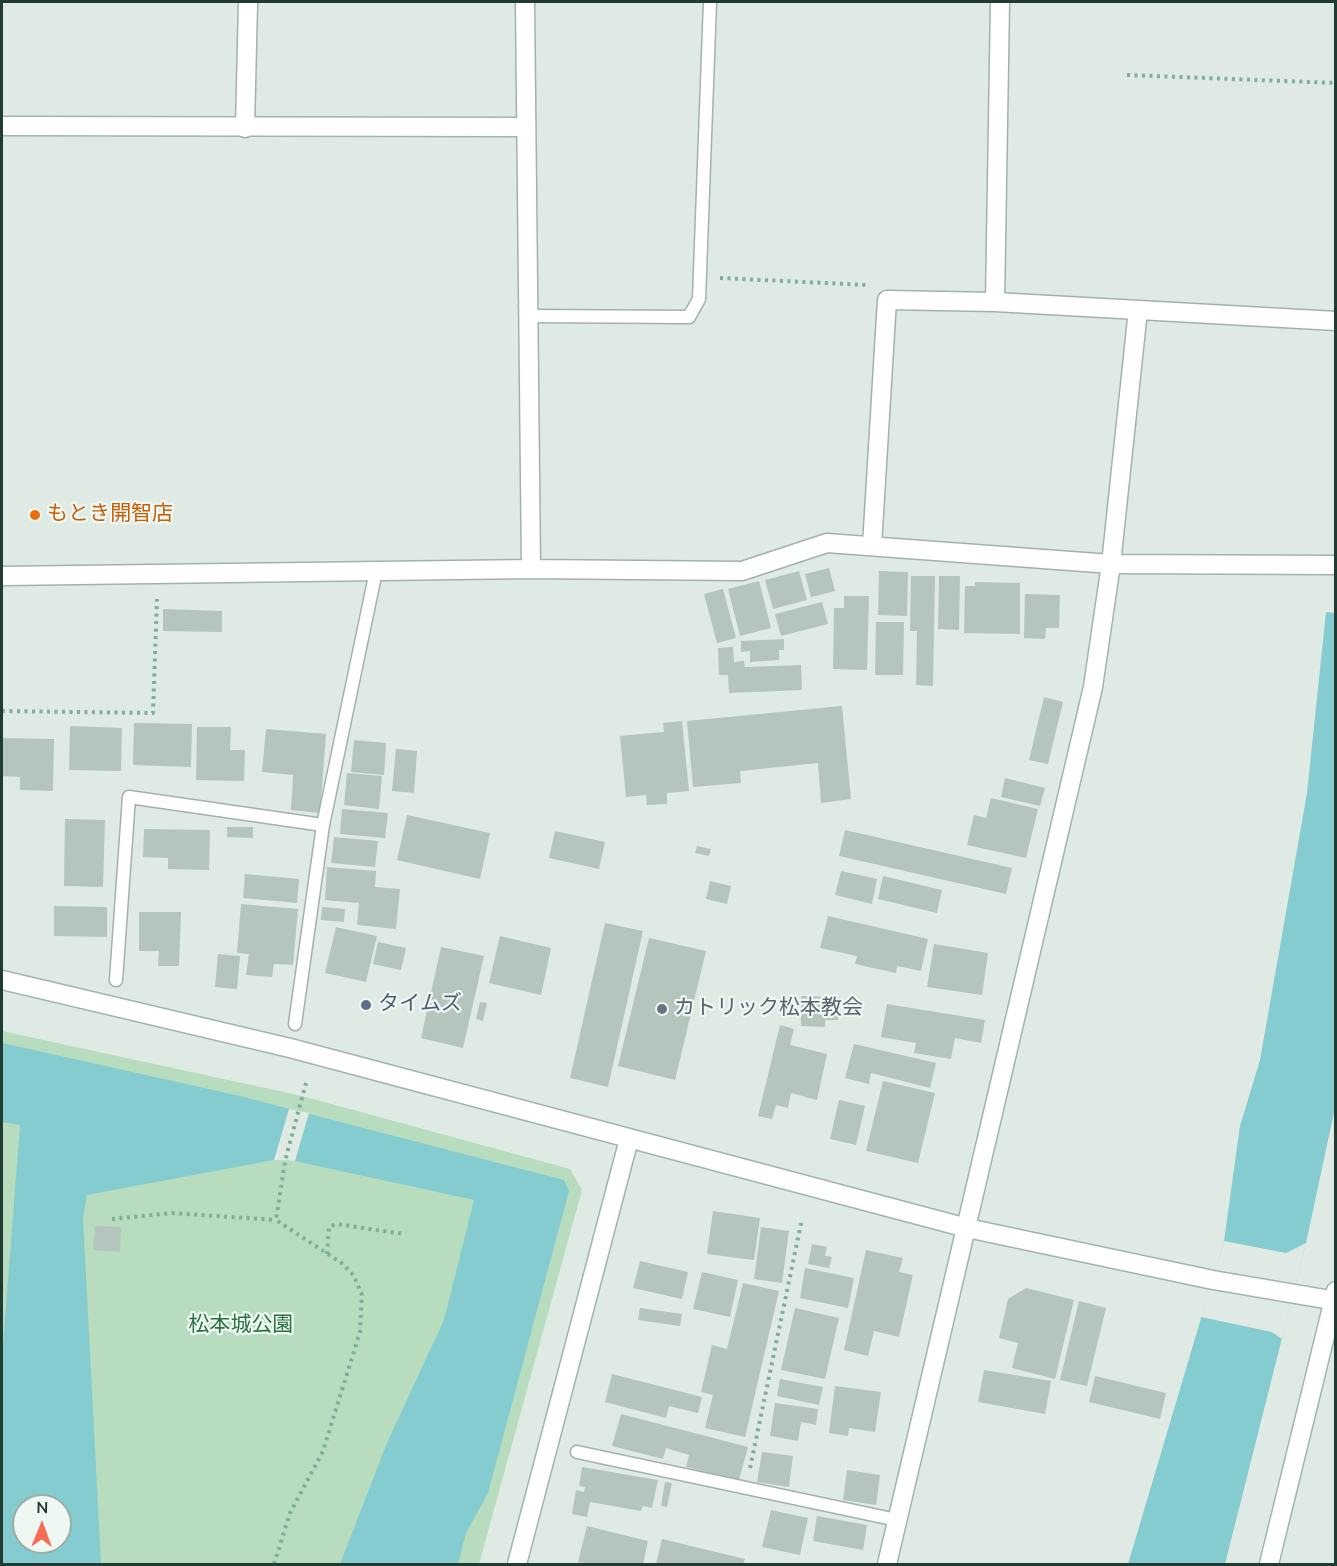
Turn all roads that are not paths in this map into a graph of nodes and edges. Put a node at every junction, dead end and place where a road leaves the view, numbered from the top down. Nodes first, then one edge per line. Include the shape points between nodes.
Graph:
1 (248, 2) edge
2 (525, 2) edge
3 (710, 2) edge
4 (1000, 2) edge
5 (2, 126) edge
6 (525, 127) junction
7 (245, 128) junction
8 (995, 302) junction
9 (1138, 310) junction
10 (528, 316) junction
11 (1335, 321) edge
12 (872, 546) junction
13 (1111, 564) junction
14 (1335, 565) edge
15 (531, 569) junction
16 (376, 571) junction
17 (2, 576) edge
18 (323, 825) junction
19 (2, 980) edge
20 (116, 980) dead end
21 (295, 1024) dead end
22 (629, 1139) junction
23 (967, 1228) junction
24 (1335, 1297) edge
25 (577, 1452) dead end
26 (897, 1520) junction
27 (518, 1564) edge
28 (887, 1564) edge
29 (1269, 1564) edge

1 - 7 street
2 - 6 street
3 - 10 lane via 701,277 699,298 689,316
4 - 8 street
5 - 7 street
6 - 7 street
6 - 10 street
8 - 9 street
8 - 12 street via 887,300
9 - 11 street
9 - 13 street
10 - 15 street
12 - 13 street
12 - 15 street via 827,543 742,571
13 - 14 street
13 - 23 street via 1093,687
15 - 16 street
16 - 17 street
16 - 18 lane
18 - 20 lane via 129,797
18 - 21 lane
19 - 22 street via 290,1048
22 - 23 street
22 - 27 street
23 - 24 street via 1213,1280
23 - 26 street
24 - 29 street
25 - 26 lane
26 - 28 street

